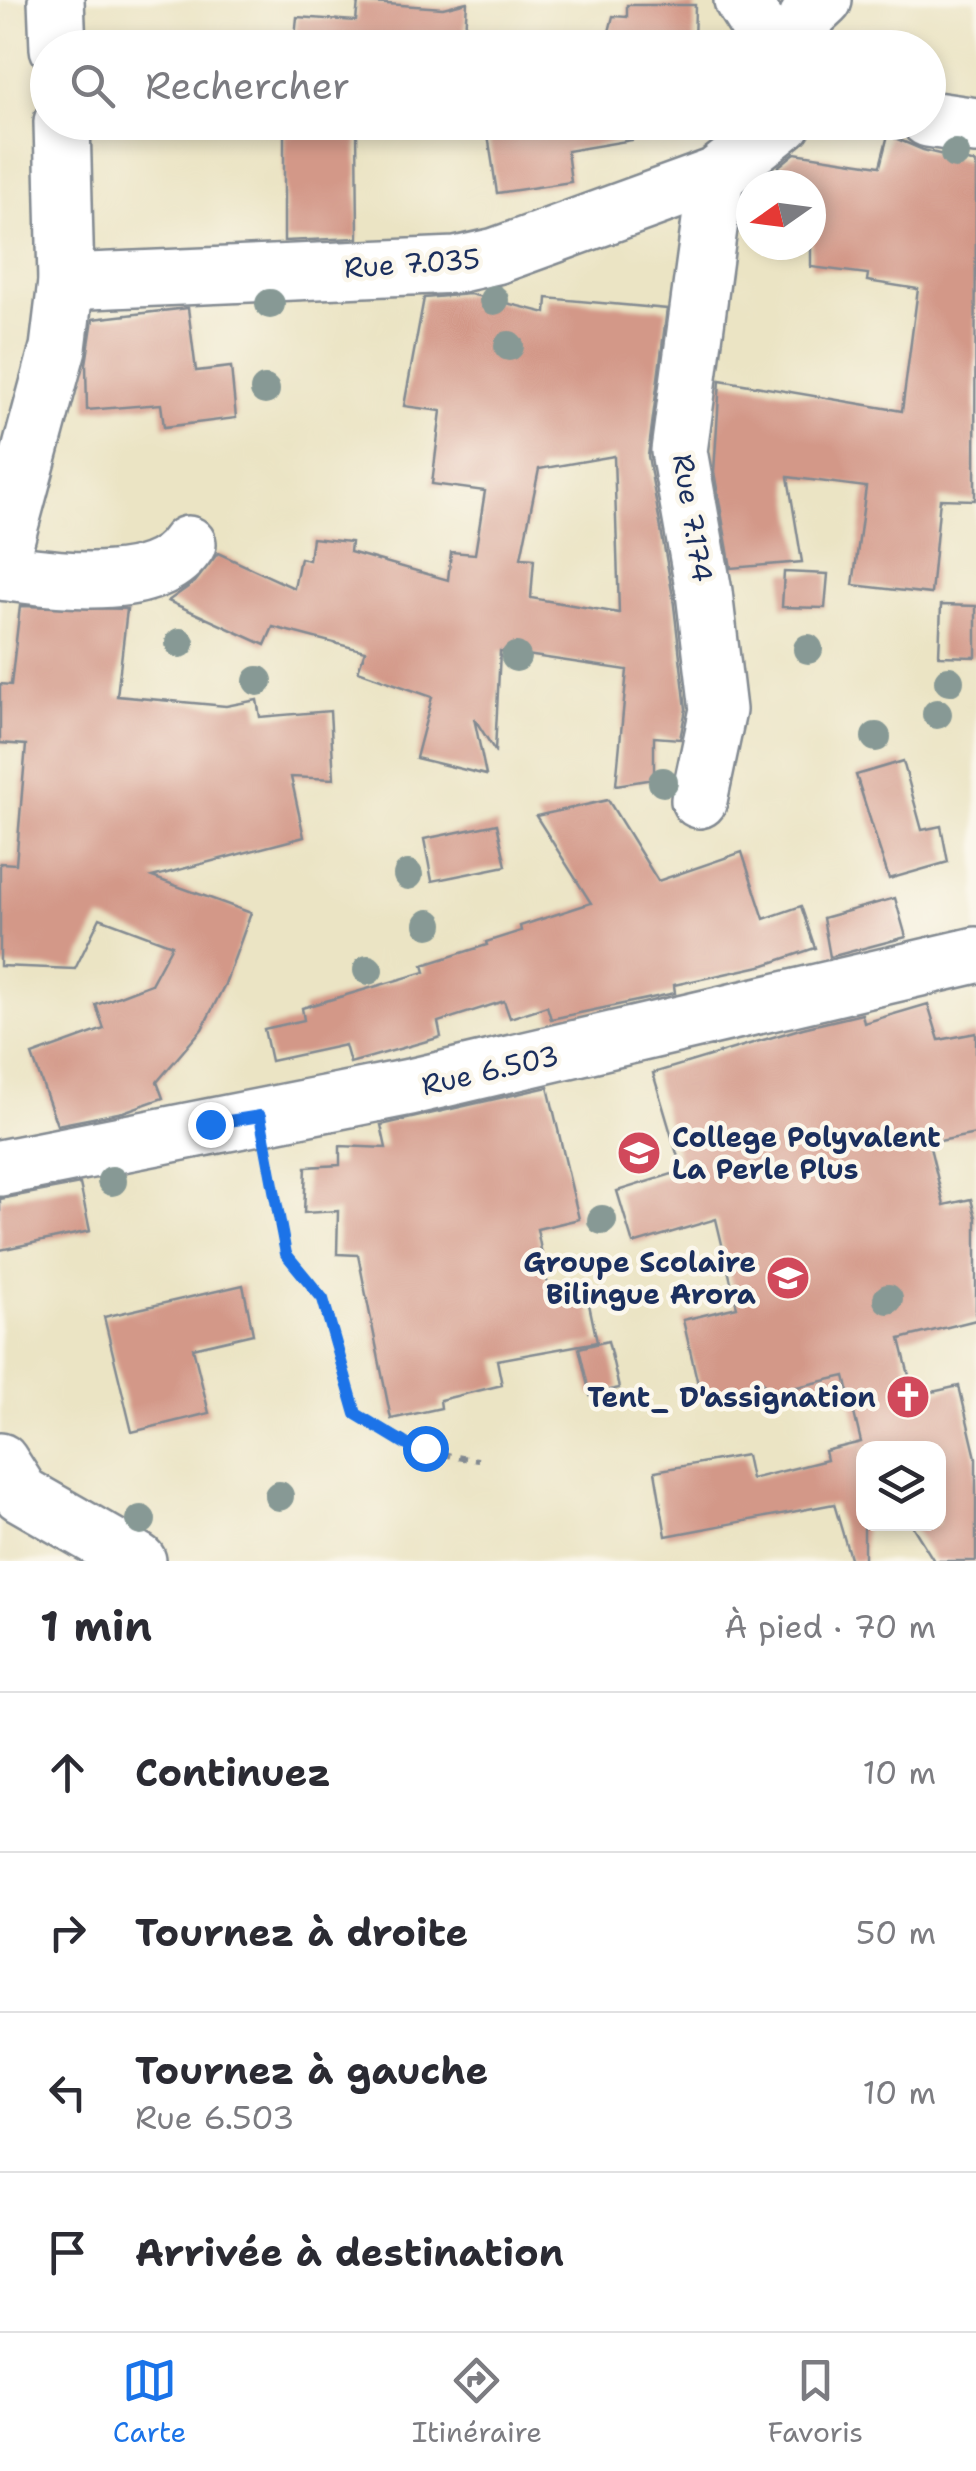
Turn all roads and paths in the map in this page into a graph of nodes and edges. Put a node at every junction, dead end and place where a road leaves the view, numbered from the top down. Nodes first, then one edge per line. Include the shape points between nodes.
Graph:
1 (56, 0) edge
2 (57, 30) edge
3 (946, 122) edge
4 (976, 126) edge
5 (62, 140) edge
6 (761, 140) edge
7 (716, 176) junction
8 (66, 282) junction
9 (188, 544) dead end
10 (0, 563) edge
11 (0, 572) edge
12 (699, 800) dead end
13 (976, 955) edge
14 (260, 1116) junction
15 (0, 1168) edge
16 (478, 1460) dead end
17 (0, 1461) edge
18 (138, 1561) edge

1 - 2 street
3 - 4 street
5 - 8 street
6 - 7 street, Rue 7.035
7 - 8 street, Rue 7.035 via 496,256 456,264
7 - 12 street, Rue 7.174 via 679,450 718,710
8 - 10 street via 58,348
9 - 11 street via 182,554 131,576 88,582
13 - 14 street, Rue 6.503 via 701,1023
14 - 15 street, Rue 6.503
14 - 16 path via 286,1254 323,1299 356,1414 409,1446
17 - 18 street via 20,1494

